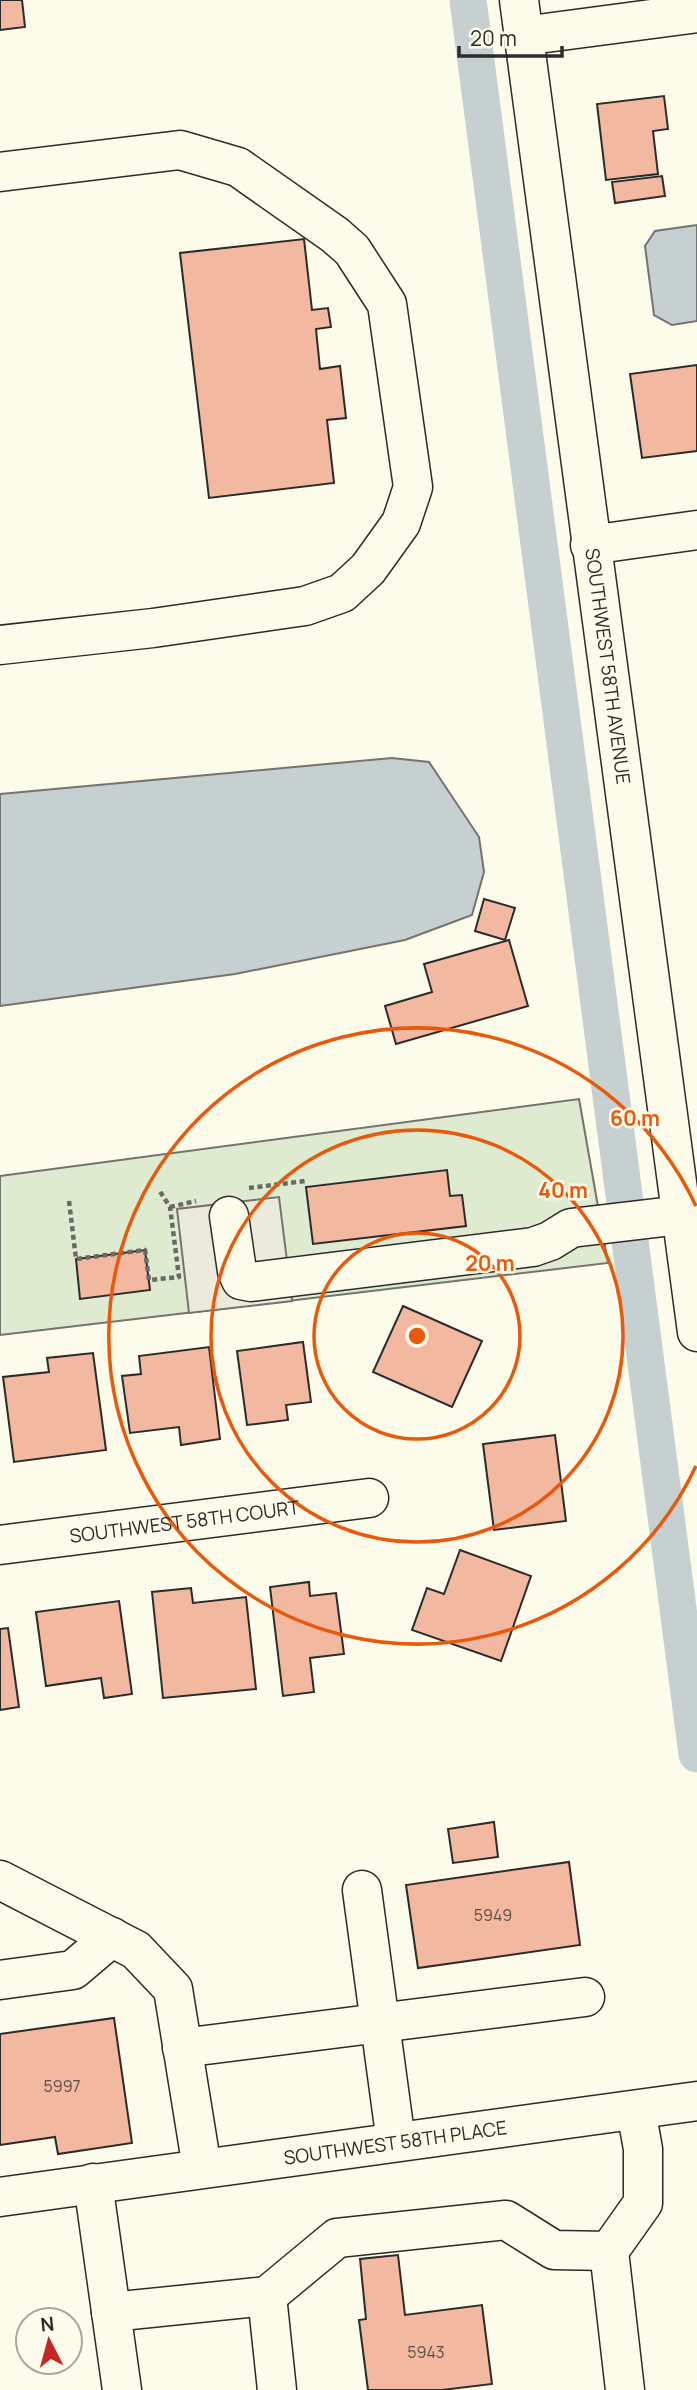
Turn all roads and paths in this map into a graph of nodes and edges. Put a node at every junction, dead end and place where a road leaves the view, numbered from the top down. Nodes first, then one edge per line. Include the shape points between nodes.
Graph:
1 (697, 13) edge
2 (521, 18) edge
3 (0, 172) edge
4 (697, 530) edge
5 (590, 545) junction
6 (0, 645) edge
7 (159, 1190) dead end
8 (69, 1201) dead end
9 (673, 1215) junction
10 (229, 1216) dead end
11 (697, 1332) edge
12 (369, 1497) dead end
13 (0, 1545) edge
14 (0, 1880) edge
15 (362, 1890) dead end
16 (112, 1937) junction
17 (0, 1980) edge
18 (585, 1997) dead end
19 (380, 2024) junction
20 (182, 2048) junction
21 (697, 2101) edge
22 (636, 2109) junction
23 (397, 2141) junction
24 (202, 2168) junction
25 (93, 2183) junction
26 (0, 2197) edge
27 (609, 2251) junction
28 (267, 2296) junction
29 (111, 2312) junction
30 (122, 2390) edge
31 (277, 2390) edge
32 (625, 2390) edge

1 - 2 street
2 - 5 street, SOUTHWEST 58TH AVENUE
3 - 6 street via 180,150 238,167 352,250 387,304 413,487 401,523 368,569 342,593 305,606
4 - 5 street
5 - 9 street, SOUTHWEST 58TH AVENUE
7 - 8 path via 170,1207 179,1277 149,1280 145,1250 76,1259
9 - 10 street via 572,1228 533,1247 251,1282 241,1280 237,1271
9 - 11 street, SOUTHWEST 58TH AVENUE
12 - 13 street, SOUTHWEST 58TH COURT
14 - 16 street
15 - 19 street
16 - 17 street via 73,1970
16 - 20 street via 136,1950 173,1989
18 - 19 street
19 - 20 street
19 - 23 street
20 - 24 street
21 - 22 street, SOUTHWEST 58TH PLACE
22 - 23 street, SOUTHWEST 58TH PLACE
22 - 27 street via 643,2149 643,2203
23 - 24 street, SOUTHWEST 58TH PLACE
24 - 25 street, SOUTHWEST 58TH PLACE
25 - 26 street, SOUTHWEST 58TH PLACE
25 - 29 street
27 - 28 street via 554,2250 506,2220 337,2238
27 - 32 street
28 - 29 street
28 - 31 street
29 - 30 street

